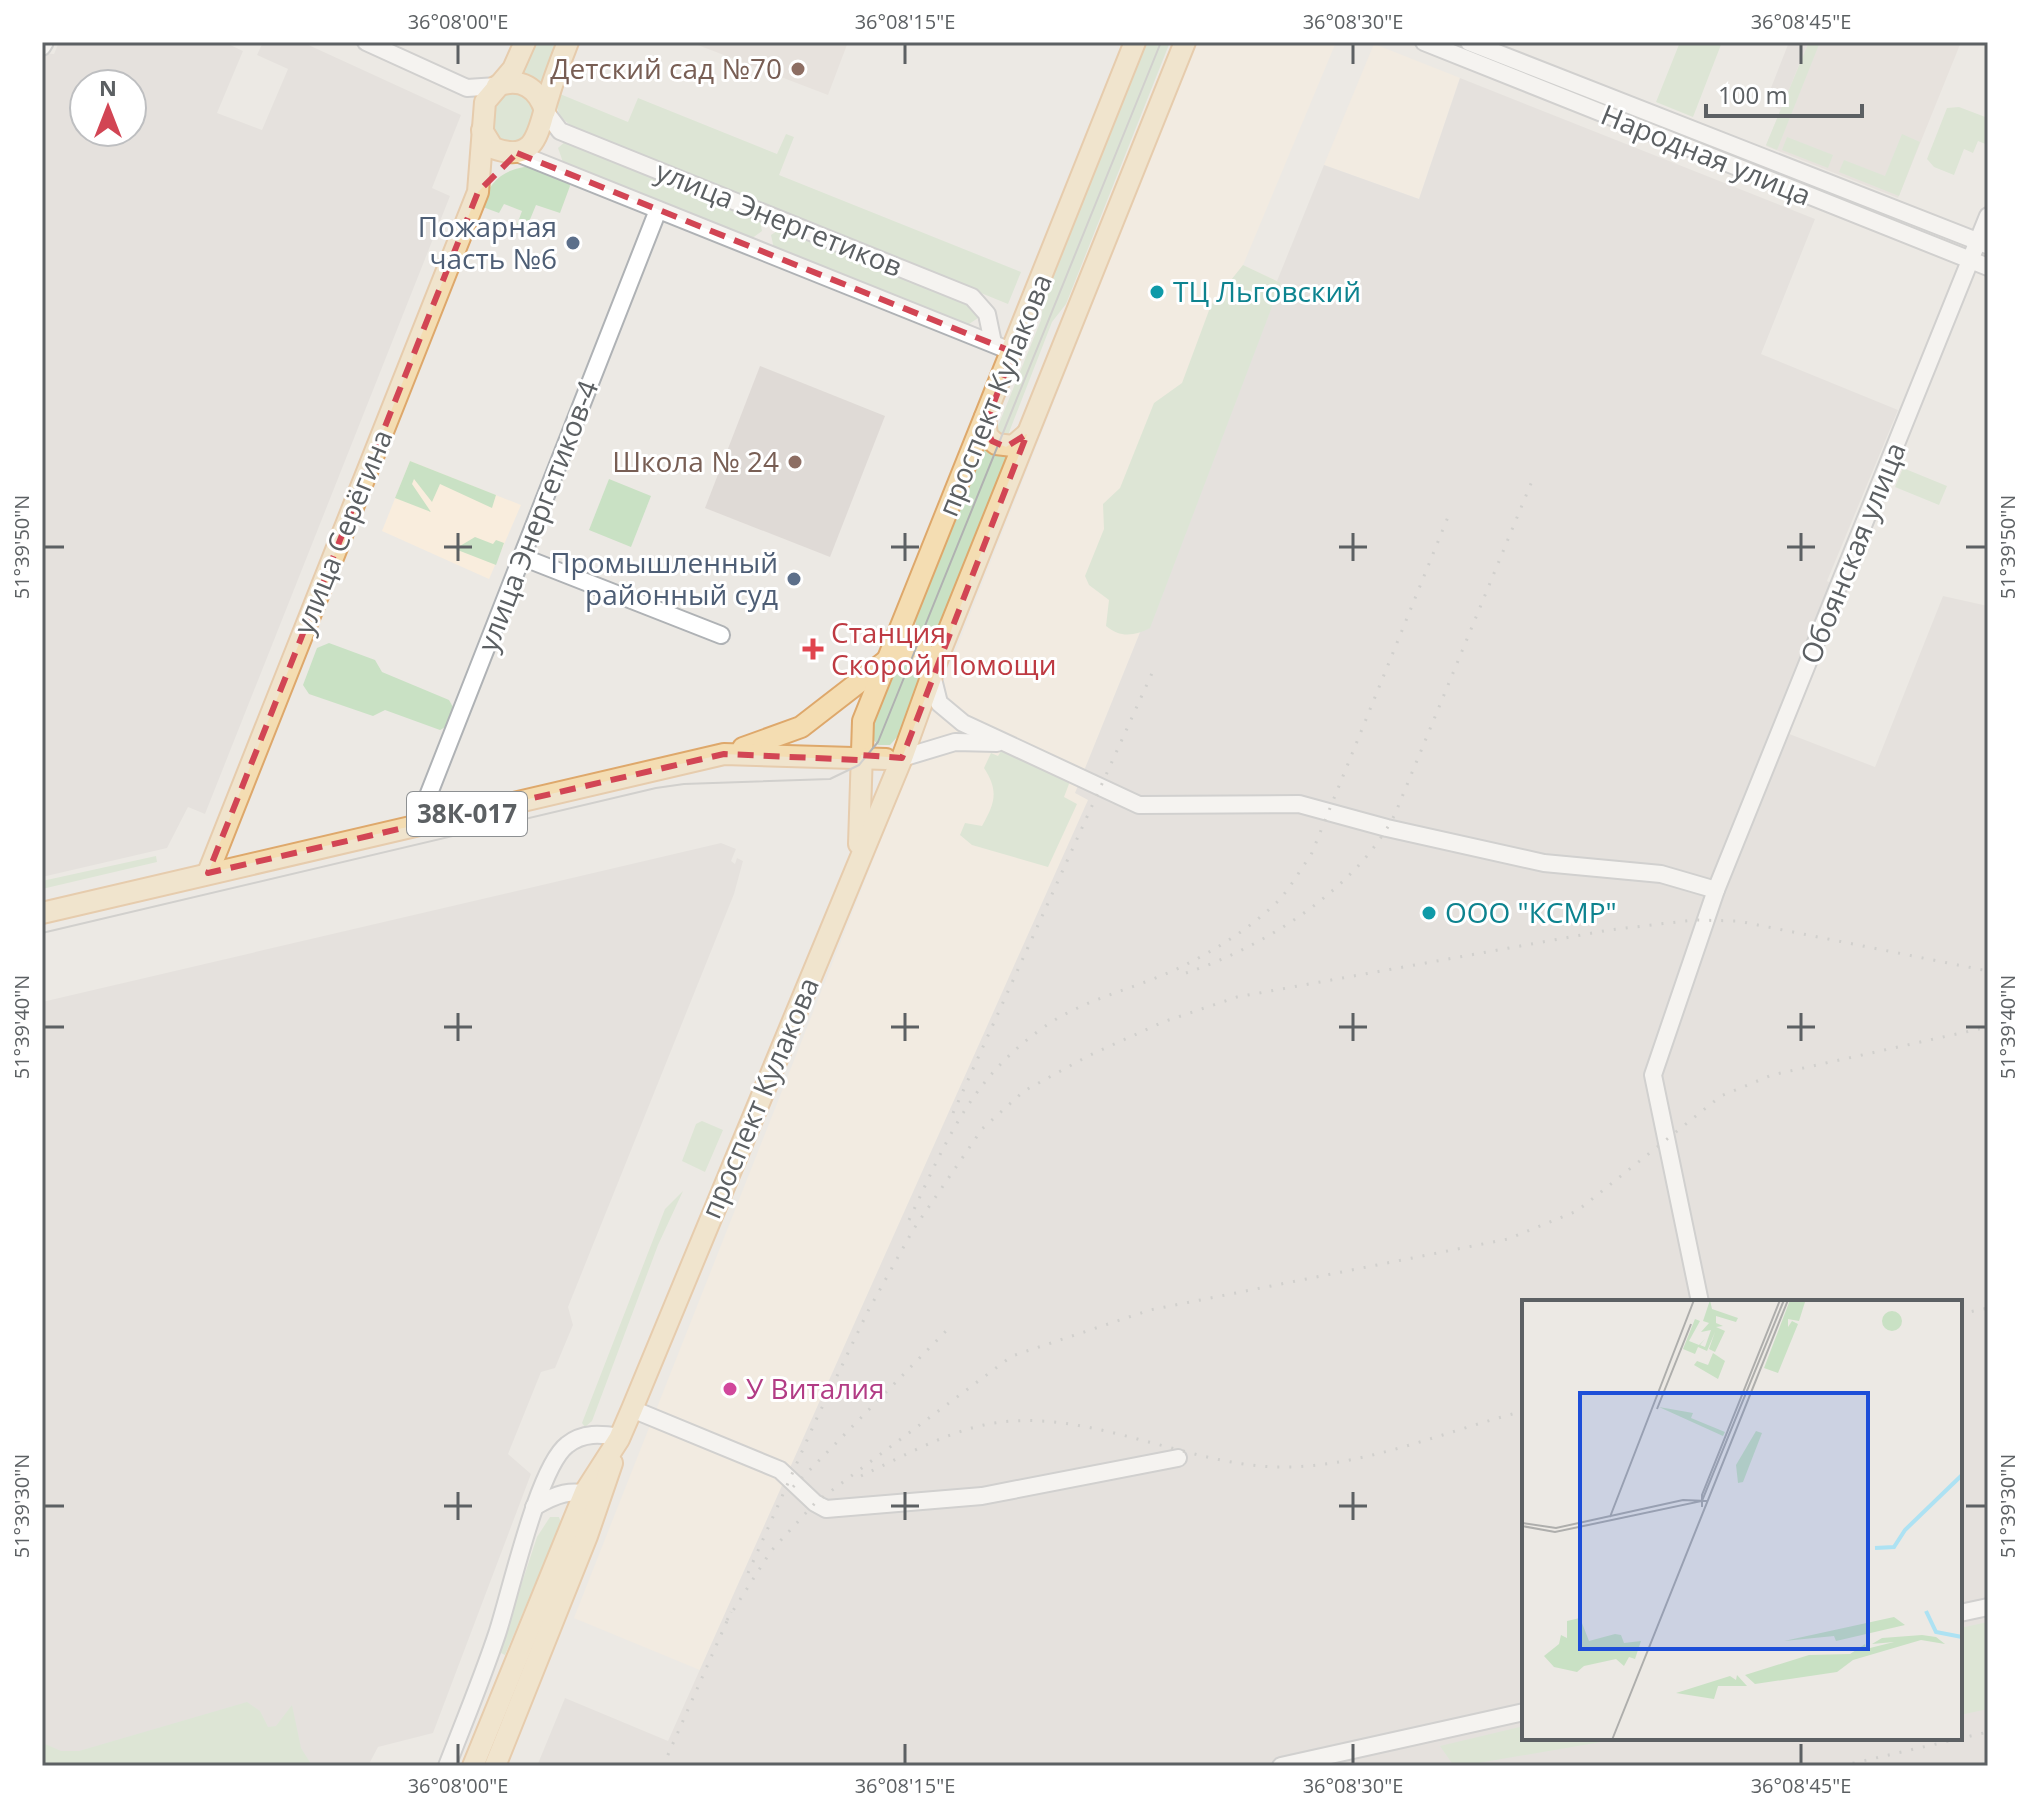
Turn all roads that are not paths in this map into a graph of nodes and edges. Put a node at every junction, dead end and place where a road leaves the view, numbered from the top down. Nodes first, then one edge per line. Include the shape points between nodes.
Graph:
1 (45, 42) edge
2 (366, 42) edge
3 (525, 42) edge
4 (568, 42) edge
5 (1135, 42) edge
6 (1185, 42) edge
7 (1424, 42) edge
8 (1469, 42) edge
9 (42, 47) edge
10 (497, 86) junction
11 (467, 88) junction
12 (545, 111) junction
13 (481, 126) junction
14 (517, 153) junction
15 (478, 192) junction
16 (658, 210) junction
17 (1988, 216) edge
18 (1983, 243) edge
19 (1970, 260) junction
20 (1988, 267) edge
21 (993, 343) junction
22 (1013, 352) junction
23 (985, 417) junction
24 (1027, 434) junction
25 (522, 557) junction
26 (721, 635) dead end
27 (889, 656) junction
28 (932, 673) junction
29 (863, 721) junction
30 (1012, 745) junction
31 (724, 754) junction
32 (781, 755) junction
33 (894, 758) junction
34 (860, 760) junction
35 (862, 812) junction
36 (425, 824) junction
37 (855, 868) junction
38 (208, 873) junction
39 (1716, 890) junction
40 (42, 913) edge
41 (1700, 1300) edge
42 (632, 1409) junction
43 (619, 1438) junction
44 (1178, 1458) dead end
45 (593, 1495) junction
46 (534, 1507) junction
47 (1988, 1607) edge
48 (1962, 1613) edge
49 (1522, 1712) edge
50 (447, 1766) edge
51 (473, 1766) edge
52 (495, 1766) edge
53 (1281, 1766) edge

1 - 9 street
2 - 11 street
3 - 10 main road via 513,69
4 - 12 main road
5 - 22 main road, проспект Кулакова
6 - 24 main road, проспект Кулакова
7 - 19 street, Народная улица
8 - 18 street, Народная улица
10 - 11 street
10 - 12 main road via 526,85 536,91
10 - 13 main road via 485,102
11 - 13 street via 477,101
12 - 14 main road via 534,141
12 - 21 street, улица Энергетиков via 560,131 972,297 987,314
13 - 14 main road via 493,148
13 - 15 main road
14 - 15 main road
14 - 16 street, улица Энергетиков
15 - 38 main road, улица Серёгина
16 - 21 street, улица Энергетиков
16 - 25 street, улица Энергетиков-4
17 - 18 street, Обоянская улица
18 - 19 street, Обоянская улица
19 - 20 street, Народная улица
19 - 39 street, Обоянская улица
21 - 22 street, улица Энергетиков
22 - 23 main road, проспект Кулакова
23 - 24 main road via 987,436 996,444 1013,446
23 - 27 main road, проспект Кулакова
24 - 28 main road, проспект Кулакова
25 - 26 street
25 - 36 street, улица Энергетиков-4 via 426,801
27 - 28 main road via 903,648 917,649 929,658
27 - 29 main road
27 - 31 main road, проспект Кулакова via 801,727
28 - 30 street via 933,692 949,714
28 - 33 main road, проспект Кулакова
29 - 33 main road via 865,746 872,754
29 - 34 main road
30 - 33 street via 955,742
30 - 39 street via 1139,805 1299,804 1544,863 1661,874
31 - 32 main road
31 - 36 main road, 38К-017
32 - 34 main road
32 - 35 main road via 821,763 844,776
33 - 34 main road
33 - 37 main road, проспект Кулакова
34 - 35 main road
35 - 37 main road
36 - 38 main road, 38К-017
37 - 42 main road, проспект Кулакова
38 - 40 main road, 38К-017
39 - 41 street, Обоянская улица via 1653,1075
42 - 43 main road, проспект Кулакова
42 - 44 street via 780,1470 826,1509 982,1496
43 - 45 main road, проспект Кулакова
43 - 46 street via 582,1436 565,1446
45 - 46 street via 563,1492
45 - 51 main road, проспект Кулакова
45 - 52 main road, проспект Кулакова
46 - 50 street via 497,1633
47 - 48 street
49 - 53 street

